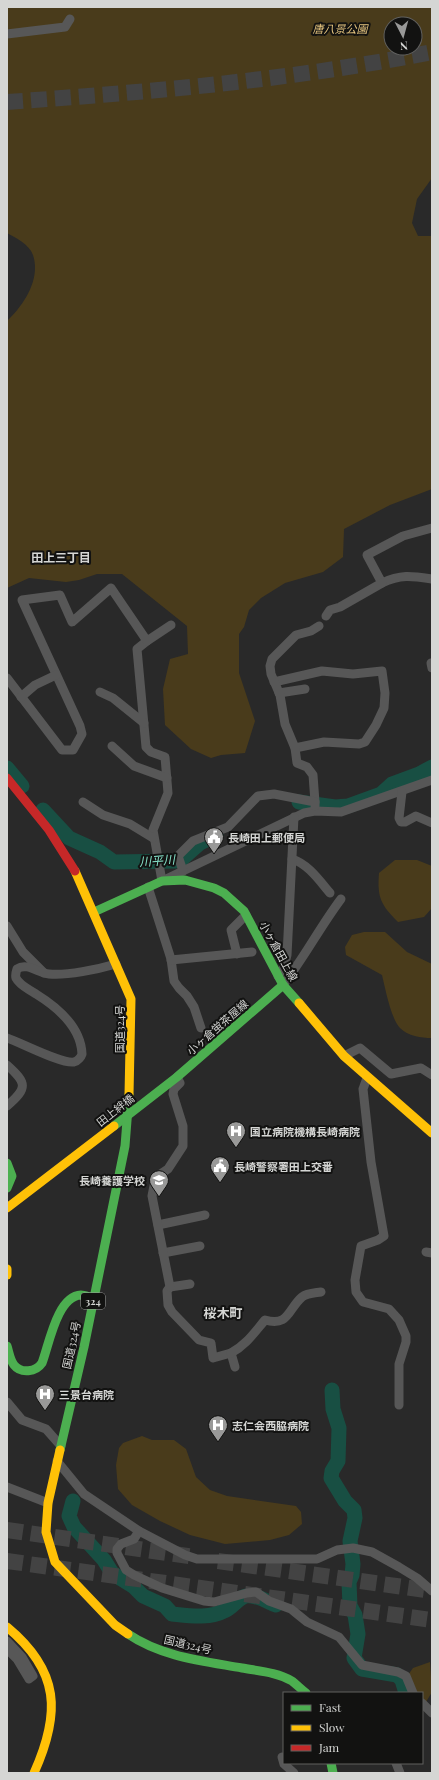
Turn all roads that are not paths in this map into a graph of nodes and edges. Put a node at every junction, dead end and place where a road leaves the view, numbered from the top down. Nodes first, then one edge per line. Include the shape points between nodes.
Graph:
1 (70, 19) dead end
2 (7, 34) edge
3 (432, 528) edge
4 (432, 579) edge
5 (382, 583) junction
6 (326, 616) dead end
7 (171, 625) dead end
8 (319, 626) dead end
9 (147, 641) junction
10 (56, 674) junction
11 (7, 678) edge
12 (274, 682) junction
13 (305, 689) dead end
14 (100, 692) dead end
15 (279, 692) junction
16 (21, 697) junction
17 (144, 723) junction
18 (112, 746) dead end
19 (295, 748) junction
20 (7, 778) edge
21 (167, 778) junction
22 (432, 780) edge
23 (402, 792) junction
24 (83, 802) dead end
25 (315, 807) junction
26 (294, 817) junction
27 (432, 823) edge
28 (154, 838) junction
29 (292, 859) junction
30 (183, 871) junction
31 (162, 881) junction
32 (148, 887) junction
33 (330, 893) dead end
34 (341, 899) dead end
35 (94, 912) junction
36 (246, 915) junction
37 (7, 926) edge
38 (252, 952) dead end
39 (237, 954) junction
40 (171, 960) junction
41 (116, 964) junction
42 (45, 974) junction
43 (278, 976) junction
44 (283, 985) junction
45 (201, 1028) dead end
46 (7, 1038) edge
47 (344, 1056) junction
48 (7, 1065) edge
49 (432, 1075) edge
50 (177, 1077) junction
51 (367, 1078) junction
52 (166, 1085) joint
53 (7, 1106) edge
54 (432, 1133) edge
55 (7, 1163) edge
56 (7, 1188) edge
57 (7, 1208) edge
58 (205, 1215) dead end
59 (158, 1225) junction
60 (200, 1246) dead end
61 (163, 1252) junction
62 (190, 1284) dead end
63 (170, 1287) junction
64 (321, 1292) dead end
65 (94, 1298) junction
66 (7, 1346) edge
67 (231, 1353) junction
68 (235, 1367) dead end
69 (7, 1402) edge
70 (399, 1405) dead end
71 (61, 1446) junction
72 (57, 1461) junction
73 (7, 1487) edge
74 (48, 1503) junction
75 (139, 1531) junction
76 (432, 1591) edge
77 (7, 1627) edge
78 (7, 1641) edge
79 (7, 1648) edge
80 (305, 1692) edge
81 (413, 1692) edge
82 (423, 1704) edge
83 (432, 1713) edge
84 (282, 1757) dead end
85 (283, 1760) edge
86 (284, 1764) edge
87 (34, 1773) edge
88 (294, 1773) edge

1 - 2 street via 65,27
3 - 5 street via 403,536 366,555
4 - 5 street via 406,576
5 - 6 street via 330,610
7 - 9 street
8 - 12 street via 296,635 272,659 270,666
9 - 10 street via 111,588 72,622 60,595 22,600
9 - 17 street via 137,649
10 - 16 street via 35,685
10 - 16 street via 82,734 72,750 62,750
11 - 16 street
12 - 15 street
12 - 19 street via 322,671 352,674 382,671 384,708 365,742 324,742
13 - 15 street
14 - 17 street via 113,698
15 - 19 street via 285,724
17 - 21 street via 146,747 151,752 165,757
18 - 21 street via 134,766
19 - 25 street via 297,763 307,767 313,775
20 - 35 main road, 国道324号 / 324 via 57,841
21 - 28 street via 168,794 152,830
22 - 23 street
23 - 25 street via 341,812
23 - 27 street via 399,818 401,822 416,816
24 - 28 street via 104,815 130,824
25 - 26 street
25 - 30 street via 274,794 258,796 228,827 193,841 178,856
26 - 29 street
26 - 30 street
28 - 31 street
29 - 33 street via 299,862
29 - 43 street via 287,955
30 - 31 street
31 - 32 main road, 小ヶ倉田上線
31 - 36 main road, 小ヶ倉田上線 via 185,880 214,888 230,898
32 - 35 main road, 小ヶ倉田上線
32 - 40 street
34 - 44 street
35 - 41 main road, 国道324号 / 324
36 - 39 street via 231,930
36 - 43 main road, 小ヶ倉田上線
37 - 42 street via 23,952
38 - 39 street
39 - 40 street
40 - 45 street via 174,981 191,1002
41 - 42 street via 93,970
41 - 65 main road, 国道324号 / 324 via 131,999 129,1103 125,1146
42 - 46 street via 22,966 15,974 25,988 52,1005 77,1033 82,1050 81,1057 73,1062 63,1060
43 - 44 main road, 小ヶ倉田上線
44 - 47 main road, 小ヶ倉田上線
44 - 50 main road, 小ヶ倉蛍茶屋線
47 - 49 street via 360,1048 391,1074 421,1068
47 - 51 main road, 小ヶ倉田上線
48 - 53 street via 18,1075 23,1089
50 - 52 main road, 小ヶ倉蛍茶屋線
50 - 59 street via 180,1083 173,1094 183,1126 183,1146 168,1168 155,1181 152,1196
51 - 54 main road, 小ヶ倉田上線
51 - 70 street via 363,1089 371,1162 384,1236 361,1246 355,1280 356,1292 363,1302 389,1309 402,1326 406,1342 399,1364
52 - 57 main road, 田上絆橋
55 - 56 main road via 12,1178
58 - 59 street
59 - 61 street
60 - 61 street
61 - 63 street
62 - 63 street
63 - 67 street via 167,1291 170,1309 199,1340 211,1343 213,1358
64 - 67 street via 304,1296 285,1318 274,1323 265,1320 241,1348
65 - 66 main road via 78,1294 64,1304 44,1358 37,1369 29,1371 18,1367 11,1359
65 - 71 main road, 国道324号 / 324
67 - 68 street
69 - 71 street via 22,1420 46,1429
71 - 72 main road, 国道324号 / 324
72 - 74 main road, 国道324号 / 324
72 - 75 street via 84,1494
73 - 74 street
74 - 80 main road, 国道324号 / 324 via 46,1532 55,1562 115,1625 153,1648 191,1659 272,1673 291,1681
75 - 76 street via 197,1559 317,1559 337,1550 351,1548 372,1552 417,1578
75 - 81 street via 134,1539 121,1544 117,1549 122,1564 134,1575 162,1588 204,1601 214,1602 256,1592 269,1601 291,1609 307,1622 339,1637 362,1665 406,1676
77 - 87 main road via 34,1654 50,1688 52,1724
78 - 79 street via 22,1657 34,1676 30,1678
82 - 83 street
84 - 85 street
86 - 88 street

